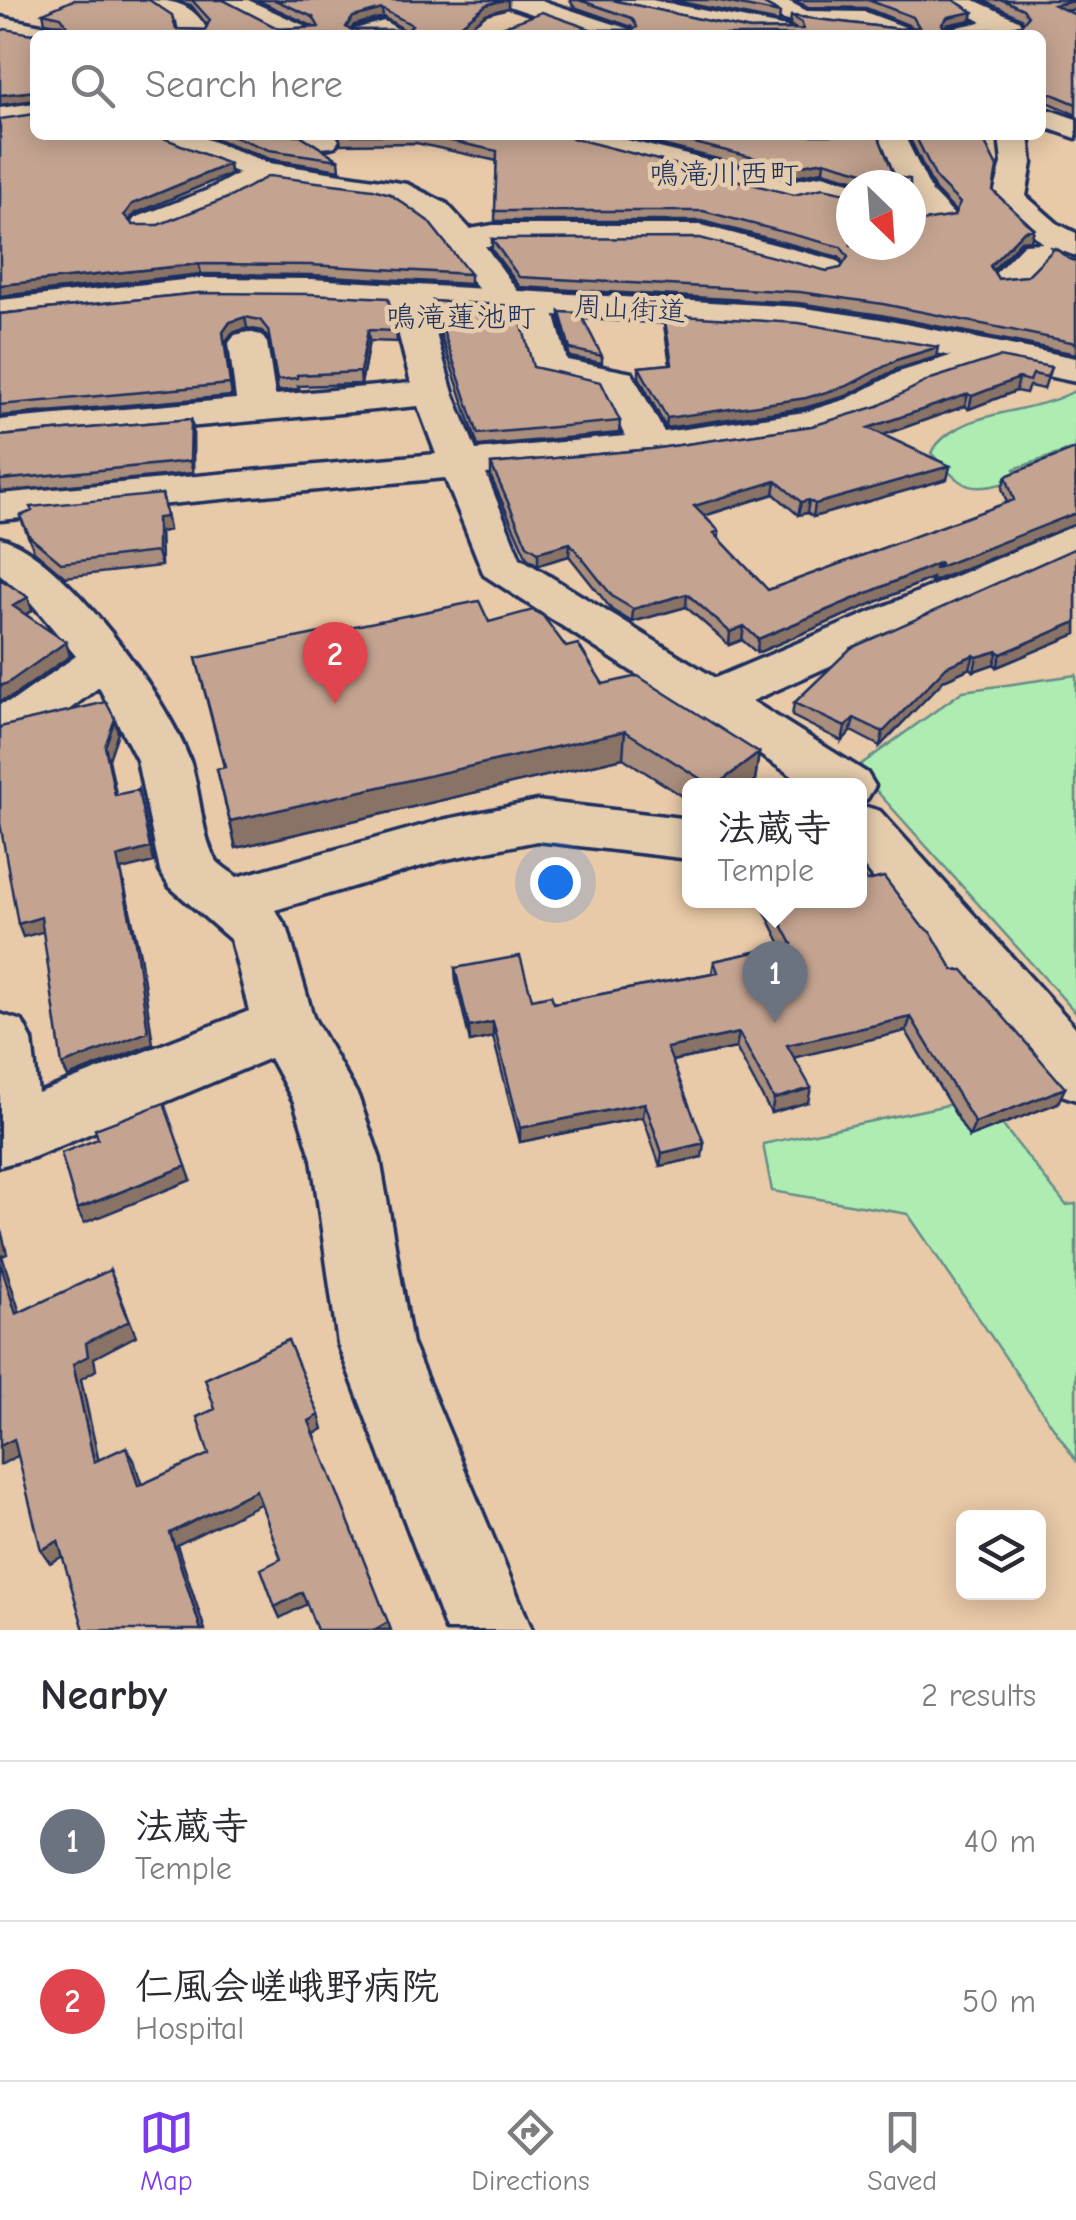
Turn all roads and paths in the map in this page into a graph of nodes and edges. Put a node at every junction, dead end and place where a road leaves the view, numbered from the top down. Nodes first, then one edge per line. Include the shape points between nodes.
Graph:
1 (154, 0) edge
2 (228, 0) edge
3 (516, 0) edge
4 (576, 0) edge
5 (616, 0) edge
6 (767, 0) edge
7 (954, 0) edge
8 (546, 10) junction
9 (498, 22) edge
10 (0, 25) edge
11 (196, 30) edge
12 (292, 30) edge
13 (605, 30) edge
14 (762, 30) edge
15 (889, 30) edge
16 (982, 30) edge
17 (30, 31) edge
18 (30, 113) edge
19 (0, 117) edge
20 (1046, 118) edge
21 (1076, 130) edge
22 (183, 140) edge
23 (591, 140) edge
24 (890, 140) edge
25 (1015, 140) edge
26 (782, 162) edge
27 (905, 170) edge
28 (265, 172) junction
29 (321, 180) junction
30 (806, 184) junction
31 (836, 185) edge
32 (297, 214) edge
33 (926, 218) edge
34 (147, 225) edge
35 (972, 232) edge
36 (462, 240) junction
37 (1076, 246) edge
38 (1018, 258) edge
39 (1076, 259) edge
40 (826, 268) edge
41 (406, 296) junction
42 (522, 302) junction
43 (0, 311) edge
44 (248, 343) dead end
45 (995, 353) junction
46 (1074, 368) edge
47 (433, 392) junction
48 (257, 407) junction
49 (0, 432) edge
50 (650, 446) junction
51 (460, 465) junction
52 (0, 506) edge
53 (1076, 538) edge
54 (7, 563) edge
55 (102, 661) junction
56 (712, 699) junction
57 (0, 721) edge
58 (835, 778) edge
59 (867, 833) edge
60 (682, 838) edge
61 (228, 901) junction
62 (282, 1023) junction
63 (0, 1040) edge
64 (1076, 1074) edge
65 (5, 1137) edge
66 (489, 1630) edge

1 - 11 main road via 187,16
2 - 12 main road
3 - 8 main road
4 - 8 main road
5 - 14 main road
6 - 15 main road via 802,18 864,20
7 - 16 main road via 1009,25
8 - 9 main road
8 - 13 main road
10 - 17 main road
18 - 19 main road
20 - 21 main road
22 - 28 main road
23 - 30 main road via 794,192
24 - 27 main road
25 - 37 main road via 1017,163 1008,198 1046,231
26 - 30 main road
28 - 29 main road
28 - 34 main road
29 - 32 main road
29 - 36 main road via 414,198
30 - 31 main road
33 - 35 main road
36 - 40 main road via 700,235
36 - 42 main road
38 - 39 main road
41 - 42 main road, 周山街道
41 - 43 main road, 周山街道 via 201,289
41 - 47 main road
42 - 45 main road, 周山街道 via 798,318
42 - 50 main road via 550,368 618,381
44 - 48 main road
45 - 46 main road, 周山街道
45 - 50 main road via 810,423
47 - 48 main road
47 - 51 main road
48 - 49 main road
50 - 51 main road
51 - 52 main road
51 - 56 main road via 500,564
53 - 56 main road
54 - 55 main road via 63,608
55 - 57 main road via 32,712
55 - 61 main road via 138,705 162,757 188,872
56 - 58 main road
59 - 64 main road
60 - 61 main road via 537,821 442,840
61 - 62 main road via 258,930
62 - 65 main road
62 - 66 main road via 325,1096 346,1159 375,1344
63 - 65 main road

